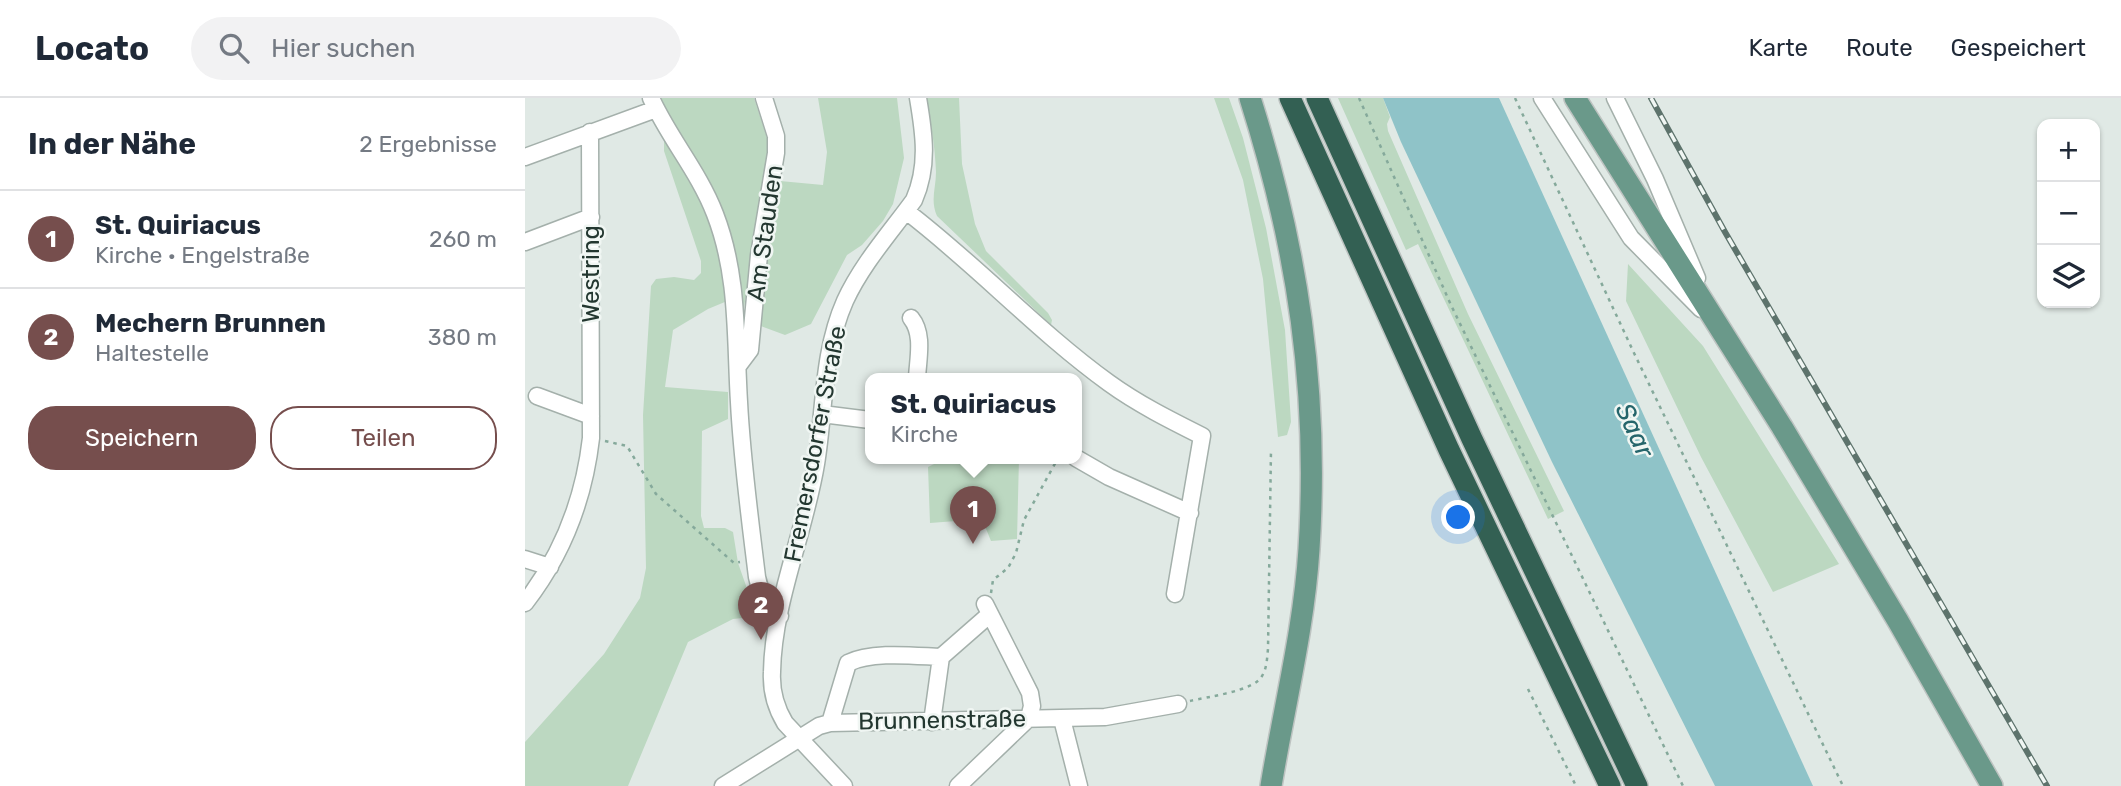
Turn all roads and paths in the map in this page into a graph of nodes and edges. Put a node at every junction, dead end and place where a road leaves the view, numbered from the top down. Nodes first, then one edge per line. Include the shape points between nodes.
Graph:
1 (764, 98) edge
2 (918, 98) edge
3 (1250, 98) edge
4 (1290, 98) edge
5 (1317, 98) edge
6 (1359, 98) edge
7 (1515, 98) edge
8 (1542, 98) edge
9 (1575, 98) edge
10 (1615, 98) edge
11 (653, 104) edge
12 (590, 132) junction
13 (525, 158) edge
14 (906, 211) junction
15 (591, 217) junction
16 (525, 242) edge
17 (911, 318) dead end
18 (1720, 327) junction
19 (738, 366) junction
20 (917, 373) edge
21 (537, 396) dead end
22 (822, 414) junction
23 (591, 416) junction
24 (865, 419) edge
25 (591, 438) junction
26 (1271, 450) dead end
27 (1082, 461) edge
28 (1055, 464) edge
29 (1190, 513) junction
30 (525, 559) edge
31 (755, 561) junction
32 (550, 567) junction
33 (1175, 594) dead end
34 (525, 603) edge
35 (987, 610) junction
36 (780, 616) junction
37 (941, 657) junction
38 (1528, 689) dead end
39 (1178, 704) joint
40 (1029, 718) junction
41 (1062, 719) junction
42 (932, 722) junction
43 (830, 723) junction
44 (800, 738) junction
45 (723, 786) edge
46 (844, 786) edge
47 (958, 786) edge
48 (1079, 786) edge
49 (1271, 786) edge
50 (1576, 786) edge
51 (1610, 786) edge
52 (1637, 786) edge
53 (1683, 786) edge
54 (1843, 786) edge
55 (1992, 786) edge

1 - 19 street, Am Stauden via 776,136 776,153 759,255 750,350
2 - 14 street, Fremersdorfer Straße via 925,159 920,188
3 - 49 main road via 1287,232 1302,321 1311,425 1309,550
4 - 51 highway via 1449,450
5 - 52 highway
6 - 53 path via 1451,305
7 - 54 path
8 - 18 street via 1631,238
9 - 18 main road
10 - 18 street
11 - 12 street, Am Stauden
11 - 19 street, Am Stauden via 716,215 737,316
12 - 13 street, Am Stauden
12 - 15 street, Westring
14 - 22 street, Fremersdorfer Straße via 846,300 834,331
14 - 29 street via 1108,382 1202,436
15 - 16 street
15 - 23 street, Westring
17 - 20 street via 920,337
18 - 55 main road via 1874,580
19 - 31 street, Am Stauden
21 - 23 street
22 - 24 street
22 - 36 street, Fremersdorfer Straße via 809,499
23 - 25 street, Westring
25 - 31 path via 627,446 656,494 734,563
25 - 32 street, Westring via 583,492
26 - 39 path via 1268,649 1263,676 1246,688
27 - 29 street
28 - 35 path via 1024,520 1017,554 993,580
29 - 33 street
30 - 32 street
31 - 36 street, Am Stauden via 760,591
32 - 34 street, Westring
35 - 37 street
35 - 40 street via 1030,693
36 - 44 street, Fremersdorfer Straße via 772,690 778,712
37 - 42 street
37 - 43 street via 889,656 848,663
38 - 50 path
39 - 41 street, Brunnenstraße via 1124,715
40 - 41 street, Brunnenstraße
40 - 42 street, Brunnenstraße
40 - 47 street
41 - 48 street
42 - 43 street, Brunnenstraße
43 - 44 street, Brunnenstraße
44 - 45 street, Brunnenstraße
44 - 46 street, Fremersdorfer Straße

